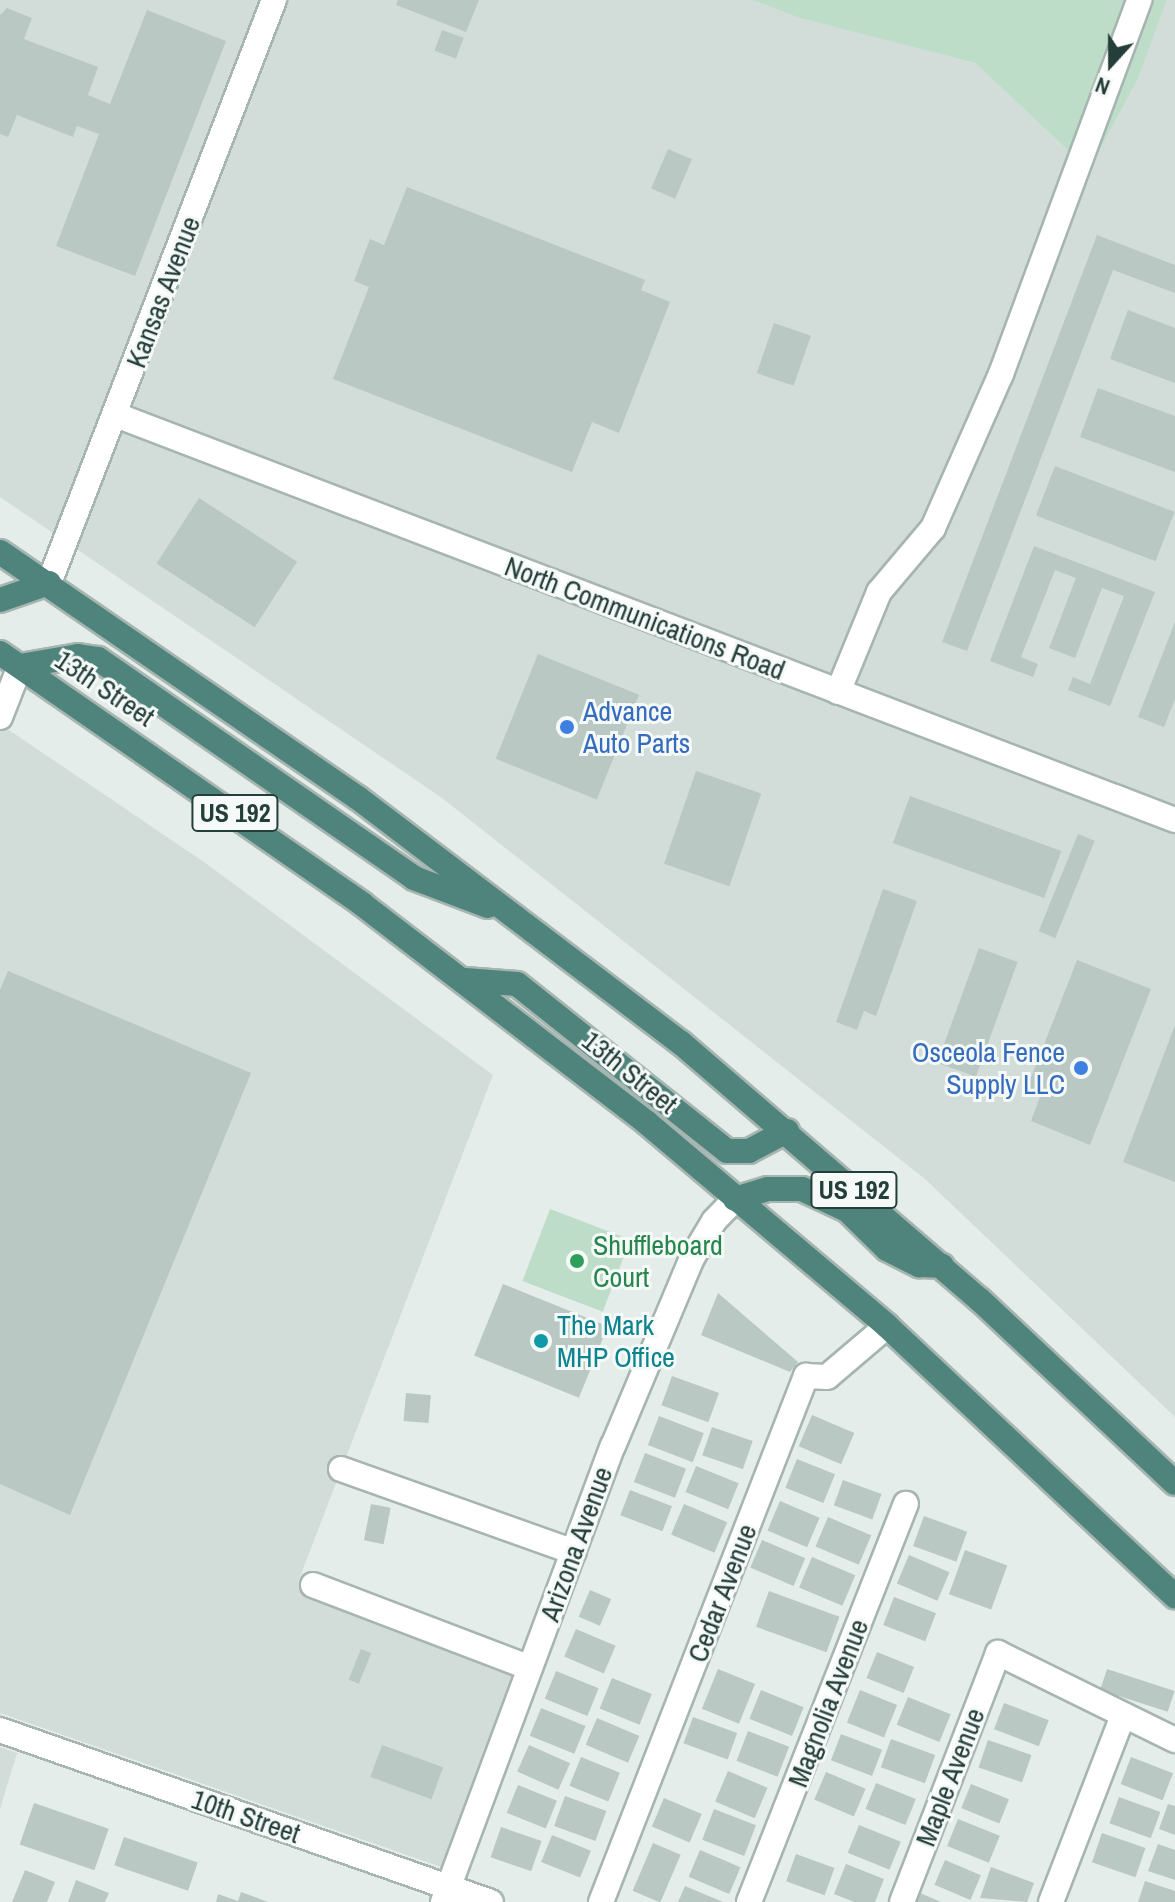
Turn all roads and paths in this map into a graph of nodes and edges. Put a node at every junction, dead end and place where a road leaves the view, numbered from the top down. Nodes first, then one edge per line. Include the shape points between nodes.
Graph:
1 (274, 0) edge
2 (1139, 0) edge
3 (116, 415) junction
4 (0, 552) edge
5 (49, 583) junction
6 (0, 600) edge
7 (10, 660) edge
8 (838, 692) junction
9 (0, 717) edge
10 (1175, 820) edge
11 (517, 916) junction
12 (465, 980) junction
13 (787, 1131) junction
14 (735, 1199) junction
15 (942, 1266) junction
16 (887, 1326) junction
17 (341, 1469) dead end
18 (1175, 1483) edge
19 (906, 1504) dead end
20 (574, 1552) junction
21 (313, 1585) dead end
22 (1175, 1596) edge
23 (530, 1668) junction
24 (1122, 1718) junction
25 (0, 1730) edge
26 (1175, 1740) edge
27 (446, 1895) edge
28 (491, 1902) edge
29 (601, 1902) edge
30 (749, 1902) edge
31 (902, 1902) edge
32 (1051, 1902) edge

1 - 3 street, Kansas Avenue
2 - 8 street via 1001,374 933,528 879,592
3 - 5 street, Kansas Avenue
3 - 8 street, North Communications Road
4 - 5 highway, 13th Street / US 192
5 - 6 highway
5 - 11 highway, 13th Street / US 192
7 - 9 street
7 - 11 highway via 98,659 414,878
7 - 12 highway, 13th Street / US 192 via 247,821
8 - 10 street, North Communications Road
11 - 13 highway, 13th Street / US 192
12 - 13 highway via 517,984 727,1151 749,1151
12 - 14 highway, 13th Street / US 192
13 - 15 highway, 13th Street / US 192
14 - 15 highway via 768,1189 802,1189 847,1210 887,1249 919,1265
14 - 16 highway, 13th Street / US 192
14 - 20 street, Arizona Avenue via 714,1221 692,1258
15 - 18 highway, 13th Street / US 192
16 - 22 highway, 13th Street / US 192
16 - 29 street, Cedar Avenue via 827,1377 806,1376
17 - 20 street
19 - 30 street, Magnolia Avenue
20 - 23 street, Arizona Avenue
21 - 23 street
23 - 27 street, Arizona Avenue
24 - 26 street
24 - 31 street, Maple Avenue via 998,1653
24 - 32 street
25 - 27 street, 10th Street
27 - 28 street, 10th Street

